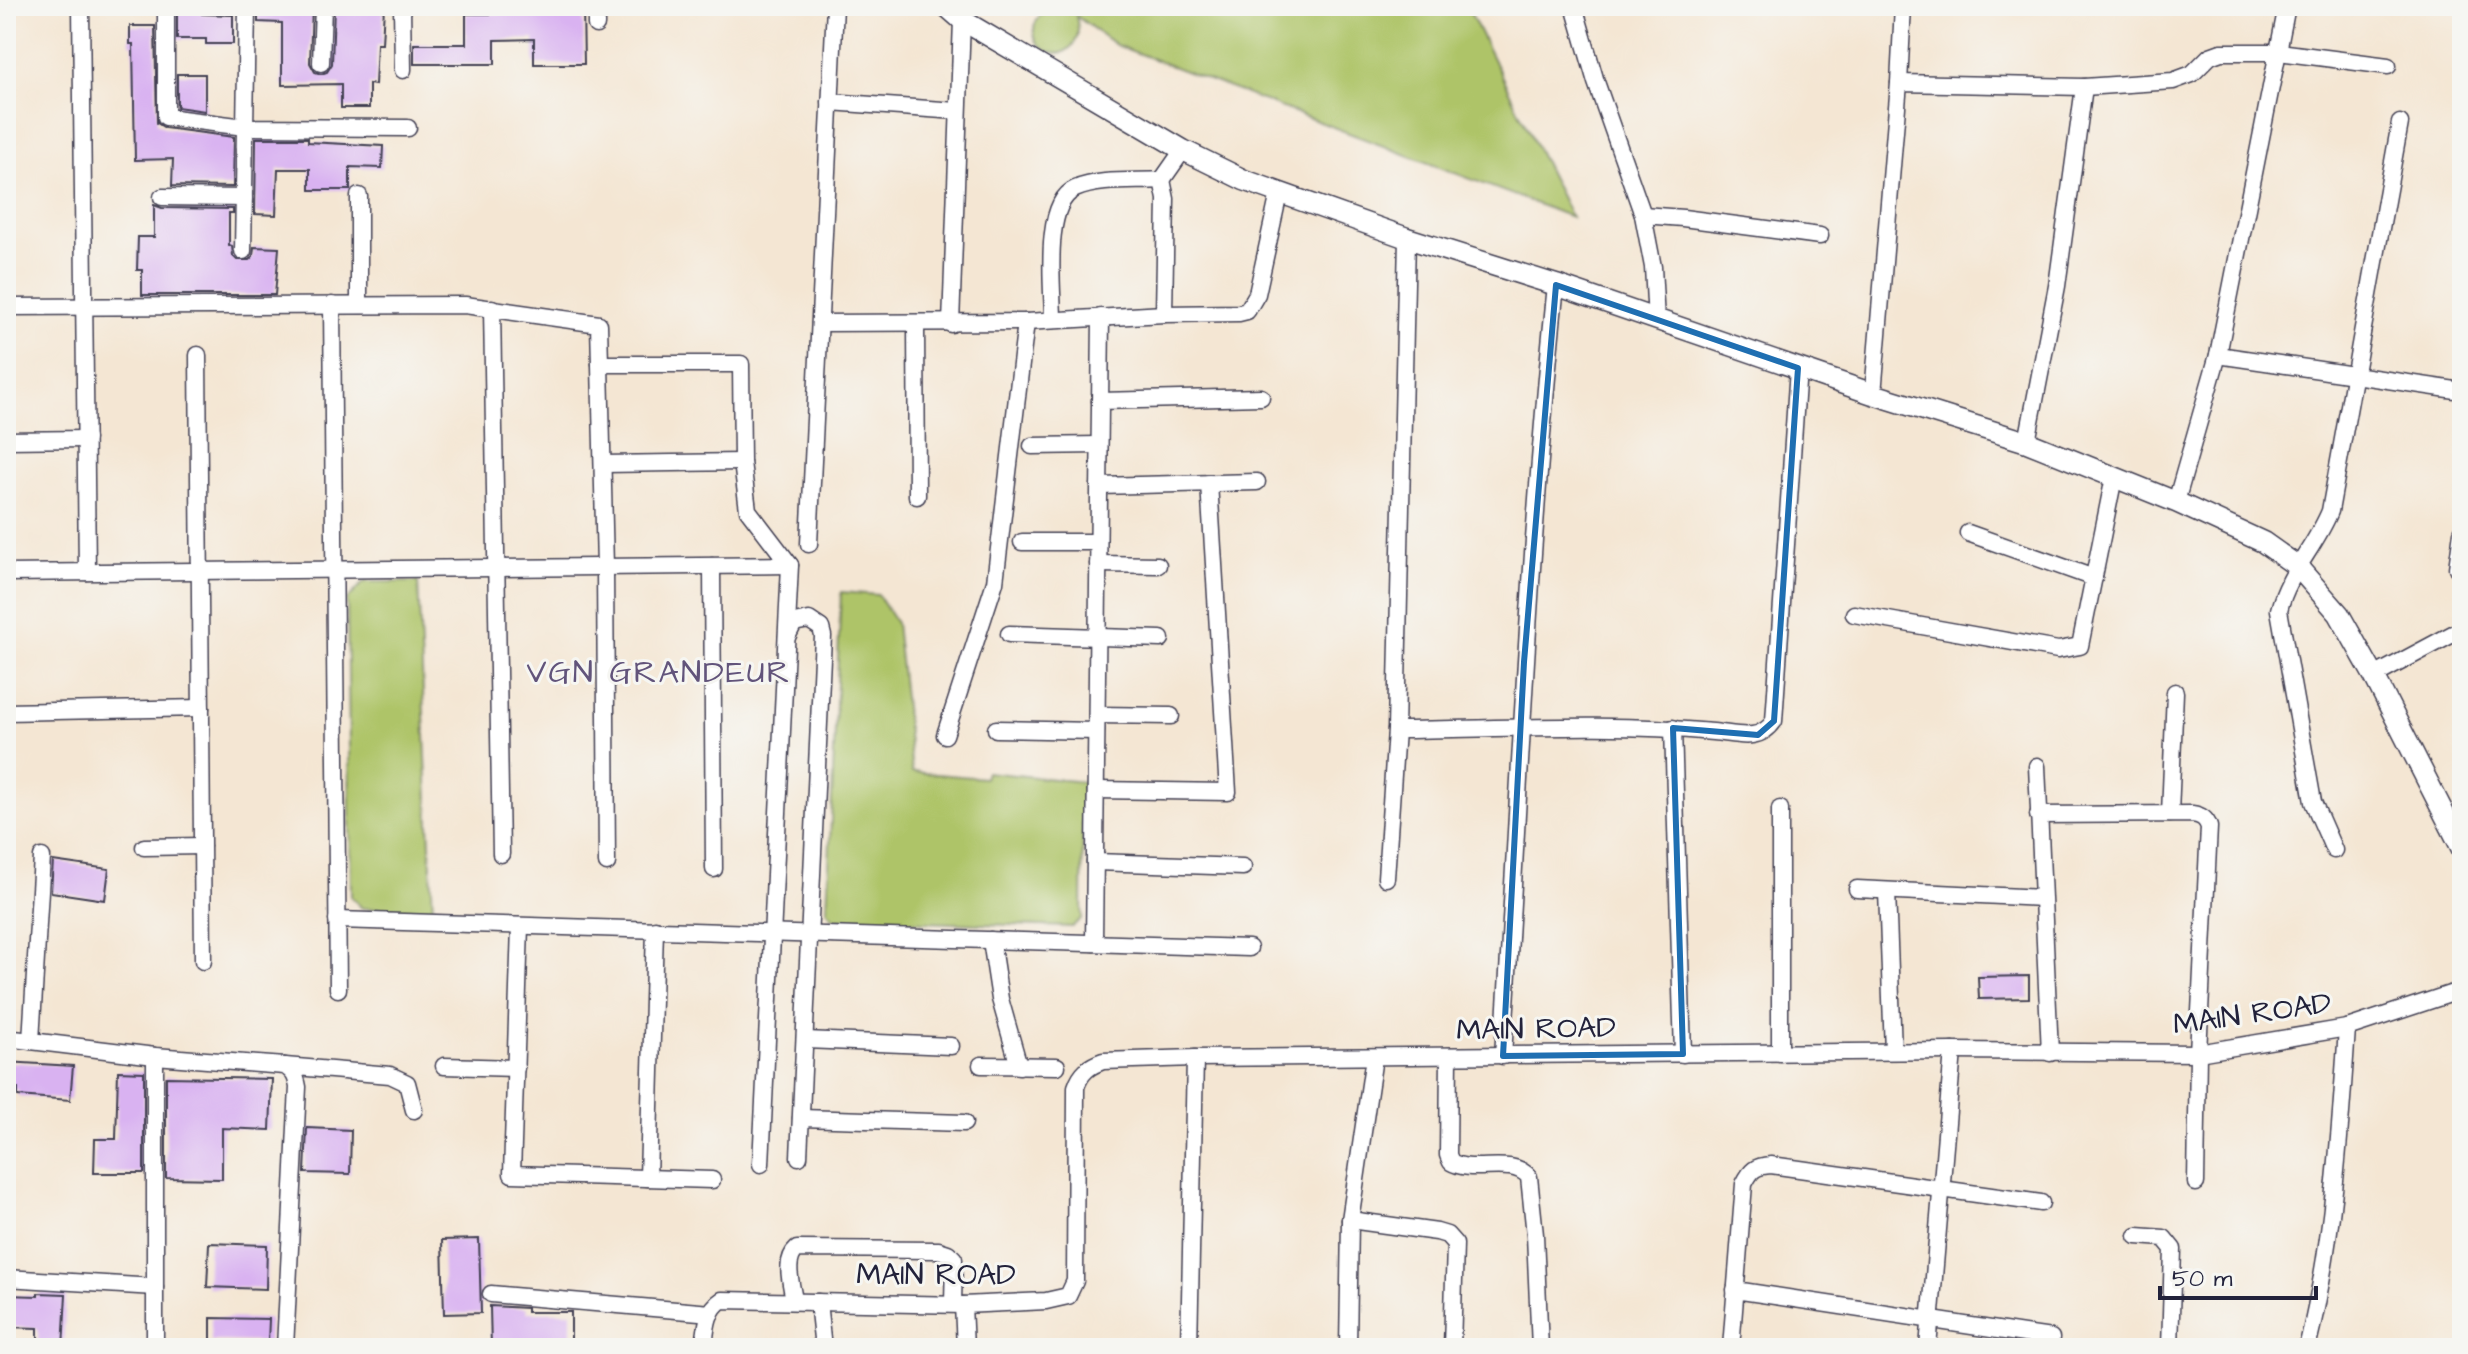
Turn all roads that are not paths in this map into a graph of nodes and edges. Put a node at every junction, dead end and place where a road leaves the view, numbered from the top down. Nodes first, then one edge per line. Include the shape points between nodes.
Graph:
1 (81, 6) edge
2 (166, 6) edge
3 (247, 6) edge
4 (323, 6) edge
5 (402, 6) edge
6 (596, 6) edge
7 (835, 6) edge
8 (1574, 6) edge
9 (1903, 6) edge
10 (2287, 6) edge
11 (954, 13) edge
12 (596, 25) dead end
13 (2279, 52) junction
14 (321, 63) dead end
15 (2388, 66) dead end
16 (403, 70) dead end
17 (1899, 83) junction
18 (2084, 87) junction
19 (830, 102) junction
20 (957, 111) junction
21 (2400, 123) dead end
22 (245, 127) junction
23 (408, 128) dead end
24 (1183, 150) junction
25 (1162, 180) junction
26 (1279, 193) junction
27 (359, 196) dead end
28 (162, 197) dead end
29 (244, 198) junction
30 (1643, 215) junction
31 (1820, 236) dead end
32 (1407, 238) junction
33 (243, 251) dead end
34 (1556, 285) junction
35 (332, 305) junction
36 (359, 305) junction
37 (6, 307) edge
38 (85, 307) junction
39 (492, 308) junction
40 (1164, 314) junction
41 (1101, 317) junction
42 (1053, 320) junction
43 (1656, 321) junction
44 (1026, 322) junction
45 (820, 323) junction
46 (916, 324) junction
47 (951, 324) junction
48 (198, 355) dead end
49 (2218, 355) junction
50 (600, 364) junction
51 (1798, 368) junction
52 (2355, 376) junction
53 (2462, 391) edge
54 (1873, 394) junction
55 (1261, 397) dead end
56 (1100, 401) junction
57 (86, 439) junction
58 (6, 440) edge
59 (2027, 442) junction
60 (1099, 445) junction
61 (1032, 446) dead end
62 (742, 462) junction
63 (603, 464) junction
64 (2114, 477) junction
65 (1257, 482) dead end
66 (1209, 483) junction
67 (1099, 486) junction
68 (917, 496) dead end
69 (2176, 502) junction
70 (2462, 532) edge
71 (1968, 533) dead end
72 (1022, 542) dead end
73 (1098, 542) junction
74 (809, 544) dead end
75 (1098, 564) junction
76 (790, 565) junction
77 (1158, 565) dead end
78 (712, 566) junction
79 (2297, 566) junction
80 (605, 567) junction
81 (497, 568) junction
82 (2457, 568) dead end
83 (334, 569) junction
84 (200, 570) junction
85 (87, 572) junction
86 (6, 573) edge
87 (2094, 578) junction
88 (1854, 614) dead end
89 (2462, 629) edge
90 (1009, 634) dead end
91 (1097, 637) junction
92 (1161, 639) dead end
93 (787, 643) junction
94 (2374, 676) junction
95 (2175, 692) dead end
96 (201, 708) junction
97 (6, 712) edge
98 (1171, 716) dead end
99 (1097, 723) junction
100 (1523, 727) junction
101 (1673, 728) junction
102 (996, 729) dead end
103 (1396, 730) junction
104 (945, 735) dead end
105 (2037, 766) dead end
106 (1096, 790) junction
107 (1780, 809) dead end
108 (2170, 814) junction
109 (2038, 815) junction
110 (202, 846) junction
111 (144, 847) dead end
112 (2462, 849) edge
113 (2334, 850) dead end
114 (501, 854) dead end
115 (42, 857) dead end
116 (1095, 862) junction
117 (607, 863) dead end
118 (1243, 867) dead end
119 (714, 869) dead end
120 (1386, 878) dead end
121 (1857, 889) dead end
122 (1887, 891) junction
123 (2042, 898) junction
124 (337, 920) junction
125 (520, 926) junction
126 (655, 929) junction
127 (773, 933) junction
128 (810, 934) junction
129 (991, 940) junction
130 (1094, 943) junction
131 (1249, 948) dead end
132 (203, 961) dead end
133 (338, 989) dead end
134 (2462, 990) edge
135 (2347, 1028) junction
136 (6, 1038) edge
137 (805, 1040) junction
138 (31, 1041) junction
139 (951, 1046) dead end
140 (1893, 1051) junction
141 (1953, 1051) junction
142 (1780, 1053) junction
143 (2050, 1053) junction
144 (2198, 1053) junction
145 (1683, 1054) junction
146 (155, 1056) junction
147 (1449, 1056) junction
148 (1503, 1056) junction
149 (1374, 1057) junction
150 (1195, 1058) junction
151 (981, 1065) dead end
152 (285, 1066) junction
153 (444, 1066) dead end
154 (1019, 1066) junction
155 (1057, 1066) dead end
156 (516, 1068) junction
157 (414, 1110) dead end
158 (801, 1118) junction
159 (964, 1123) dead end
160 (799, 1157) dead end
161 (761, 1164) dead end
162 (648, 1178) junction
163 (712, 1180) dead end
164 (2196, 1183) dead end
165 (1942, 1187) junction
166 (2041, 1203) dead end
167 (1350, 1220) junction
168 (2137, 1236) dead end
169 (6, 1278) edge
170 (155, 1287) junction
171 (1735, 1290) junction
172 (491, 1294) dead end
173 (794, 1301) junction
174 (818, 1302) junction
175 (958, 1305) junction
176 (711, 1313) junction
177 (1930, 1320) junction
178 (2051, 1338) dead end
179 (155, 1348) edge
180 (285, 1348) edge
181 (704, 1348) edge
182 (823, 1348) edge
183 (965, 1348) edge
184 (1189, 1348) edge
185 (1348, 1348) edge
186 (1452, 1348) edge
187 (1540, 1348) edge
188 (1731, 1348) edge
189 (1928, 1348) edge
190 (2170, 1348) edge
191 (2307, 1348) edge

1 - 38 street
2 - 22 street via 166,117
3 - 22 street
4 - 14 street
5 - 16 street
6 - 12 street
7 - 19 street
8 - 30 street
9 - 17 street
10 - 13 street
11 - 20 street
11 - 24 street
13 - 15 street
13 - 18 street via 2221,52 2185,78
13 - 49 street
17 - 18 street
17 - 54 street
18 - 59 street via 2057,286
19 - 20 street
19 - 45 street
20 - 47 street
21 - 52 street
22 - 23 street
22 - 29 street
24 - 25 street
24 - 26 street
25 - 40 street
25 - 42 street via 1094,184 1073,190 1062,201 1053,221
26 - 32 street
26 - 40 street via 1251,306 1239,313
27 - 36 street
28 - 29 street
29 - 33 street
30 - 31 street
30 - 43 street
32 - 34 street
32 - 103 street
34 - 43 street
34 - 100 street via 1538,468
35 - 36 street
35 - 38 street
35 - 83 street
36 - 39 street
37 - 38 street
38 - 57 street
39 - 50 street via 599,324
39 - 81 street
40 - 41 street
41 - 42 street
41 - 56 street
42 - 44 street
43 - 51 street
44 - 47 street
44 - 104 street via 995,582
45 - 46 street
45 - 74 street
46 - 47 street
46 - 68 street
48 - 84 street
49 - 52 street
49 - 69 street
50 - 62 street via 741,364
50 - 63 street
51 - 54 street
51 - 101 street via 1774,721 1758,735
52 - 53 street
52 - 79 street via 2330,511
54 - 59 street
55 - 56 street
56 - 60 street
57 - 58 street
57 - 85 street
59 - 64 street
60 - 61 street
60 - 67 street
62 - 63 street
62 - 76 street via 748,510
63 - 80 street
64 - 69 street
64 - 87 street
65 - 66 street
66 - 67 street
66 - 106 street via 1228,792
67 - 73 street
69 - 79 street via 2263,542
70 - 82 street
71 - 87 street
72 - 73 street
73 - 75 street
75 - 77 street
75 - 91 street
76 - 78 street
76 - 93 street
78 - 80 street
78 - 119 street
79 - 94 street via 2339,614
79 - 113 street via 2279,610 2313,802
80 - 81 street
80 - 117 street
81 - 83 street
81 - 114 street
83 - 84 street
83 - 124 street
84 - 85 street
84 - 96 street
85 - 86 street
87 - 88 street via 2083,638 2080,646 2068,650
89 - 94 street
90 - 91 street
91 - 92 street
91 - 99 street
93 - 127 street
93 - 128 street via 794,623 809,620 821,628
94 - 112 street
95 - 108 street
96 - 97 street
96 - 110 street
98 - 99 street
99 - 102 street
99 - 106 street
100 - 101 street
100 - 103 street
100 - 148 street
101 - 145 street
103 - 120 street
105 - 109 street
106 - 116 street
107 - 142 street
108 - 109 street
108 - 144 street via 2200,815 2209,827
109 - 123 street
110 - 111 street
110 - 132 street
115 - 138 street
116 - 118 street
116 - 130 street
121 - 122 street
122 - 123 street
122 - 140 street
123 - 143 street
124 - 125 street
124 - 133 street
125 - 126 street
125 - 156 street
126 - 127 street
126 - 162 street
127 - 128 street
127 - 161 street
128 - 129 street
128 - 137 street
129 - 130 street
129 - 154 street via 1000,999
130 - 131 street
134 - 135 street, MAIN ROAD
135 - 144 street, MAIN ROAD
135 - 191 street via 2340,1144 2319,1301
136 - 138 street
137 - 139 street
137 - 158 street
138 - 146 street
140 - 141 street, MAIN ROAD
140 - 142 street, MAIN ROAD
141 - 143 street, MAIN ROAD
141 - 165 street
142 - 145 street, MAIN ROAD
143 - 144 street, MAIN ROAD
144 - 164 street
145 - 148 street, MAIN ROAD
146 - 152 street
146 - 170 street
147 - 148 street, MAIN ROAD
147 - 149 street, MAIN ROAD
147 - 187 street via 1451,1162 1463,1168 1516,1168 1529,1177
149 - 150 street, MAIN ROAD
149 - 167 street
150 - 175 street, MAIN ROAD via 1103,1061 1084,1071 1076,1087 1075,1281 1068,1296
150 - 184 street
151 - 154 street
152 - 157 street via 390,1075 407,1083
152 - 180 street via 296,1076 298,1087
153 - 156 street
154 - 155 street
156 - 162 street via 512,1174
158 - 159 street
158 - 160 street
162 - 163 street
165 - 166 street
165 - 171 street via 1759,1166 1744,1184
165 - 177 street
167 - 185 street
167 - 186 street via 1437,1232 1452,1239
168 - 190 street via 2164,1238 2173,1249
169 - 170 street
170 - 179 street
171 - 177 street
171 - 188 street
172 - 176 street
173 - 174 street, MAIN ROAD
173 - 175 street via 789,1262 797,1249 924,1250 948,1253 954,1259
173 - 176 street, MAIN ROAD via 722,1300
174 - 175 street, MAIN ROAD
174 - 182 street
175 - 183 street
176 - 181 street
177 - 178 street
177 - 189 street

